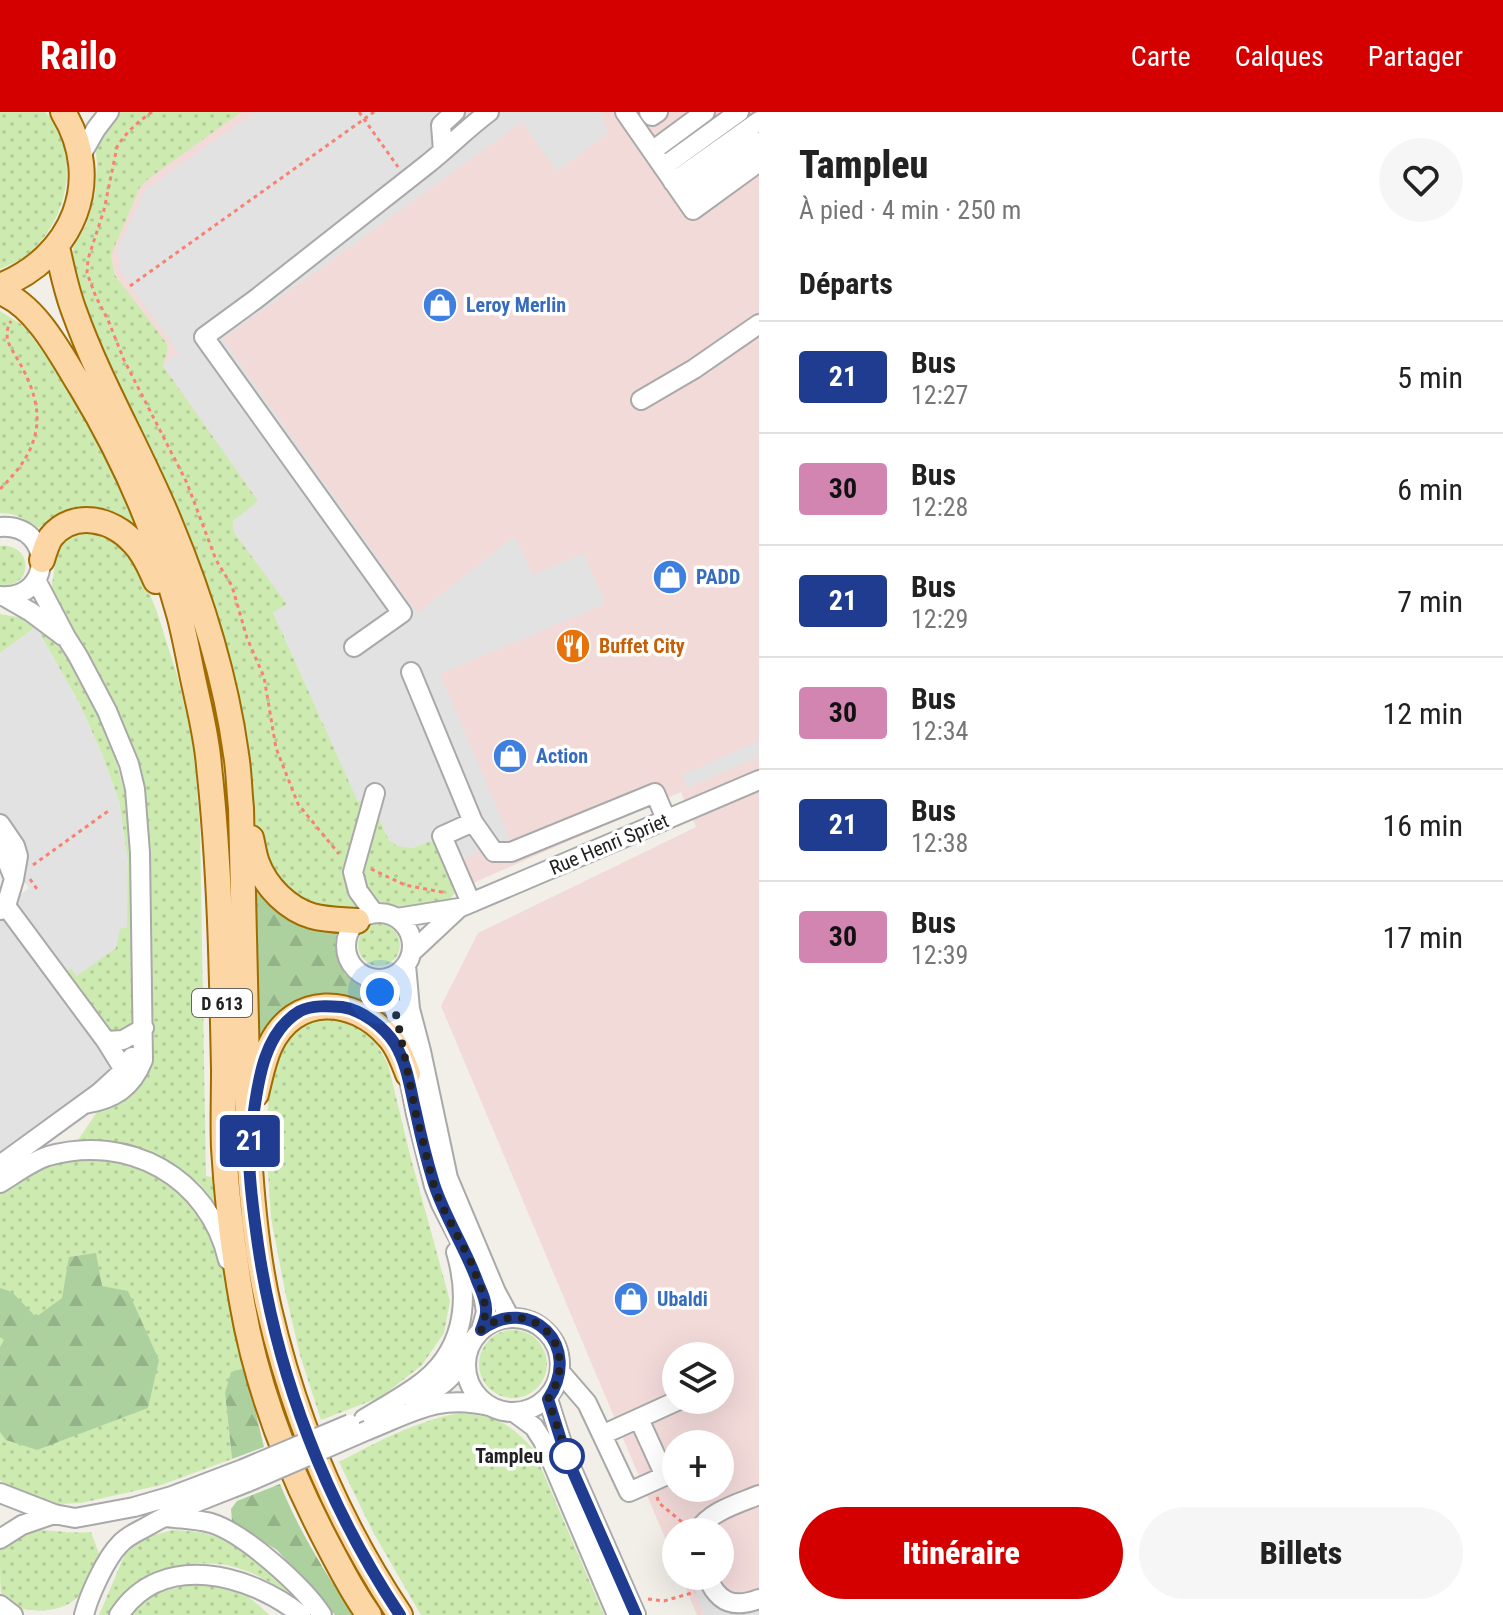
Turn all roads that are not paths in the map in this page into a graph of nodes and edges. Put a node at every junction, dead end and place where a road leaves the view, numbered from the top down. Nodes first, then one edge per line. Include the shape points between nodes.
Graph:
1 (63, 112) edge
2 (109, 112) edge
3 (455, 112) edge
4 (489, 112) edge
5 (625, 112) edge
6 (649, 112) edge
7 (658, 112) edge
8 (705, 112) edge
9 (739, 112) edge
10 (755, 112) edge
11 (759, 119) edge
12 (759, 142) edge
13 (443, 151) junction
14 (652, 151) junction
15 (80, 157) junction
16 (759, 162) edge
17 (673, 181) junction
18 (57, 247) junction
19 (0, 286) edge
20 (0, 292) edge
21 (759, 324) edge
22 (641, 400) dead end
23 (1, 526) edge
24 (39, 570) junction
25 (3, 597) edge
26 (66, 637) junction
27 (354, 647) dead end
28 (411, 672) dead end
29 (198, 701) junction
30 (759, 780) edge
31 (375, 793) dead end
32 (241, 808) junction
33 (666, 819) junction
34 (473, 822) junction
35 (0, 824) edge
36 (0, 849) edge
37 (0, 859) edge
38 (7, 872) edge
39 (461, 902) junction
40 (3, 908) edge
41 (365, 917) junction
42 (397, 918) junction
43 (409, 958) junction
44 (367, 977) junction
45 (144, 1028) junction
46 (106, 1041) junction
47 (124, 1070) junction
48 (408, 1074) junction
49 (85, 1104) junction
50 (249, 1152) junction
51 (0, 1165) edge
52 (0, 1183) edge
53 (441, 1204) junction
54 (242, 1305) junction
55 (510, 1318) junction
56 (481, 1330) junction
57 (467, 1354) junction
58 (561, 1373) junction
59 (548, 1399) junction
60 (489, 1406) junction
61 (662, 1408) edge
62 (515, 1413) junction
63 (639, 1419) junction
64 (366, 1424) junction
65 (602, 1435) junction
66 (245, 1475) junction
67 (0, 1493) edge
68 (759, 1495) edge
69 (54, 1514) junction
70 (164, 1516) junction
71 (708, 1518) edge
72 (0, 1539) edge
73 (239, 1581) junction
74 (713, 1590) edge
75 (759, 1599) edge
76 (0, 1605) edge
77 (86, 1608) edge
78 (13, 1615) edge
79 (70, 1615) edge
80 (119, 1615) edge
81 (276, 1615) edge
82 (301, 1615) edge
83 (322, 1615) edge
84 (369, 1615) edge
85 (400, 1615) edge
86 (617, 1615) edge
87 (636, 1615) edge

1 - 15 main road
2 - 15 street
3 - 13 street via 441,125
4 - 13 street
5 - 14 street
6 - 7 street
8 - 14 street
9 - 17 street
10 - 11 street
11 - 17 street
12 - 17 street
13 - 27 street via 204,337 402,613
14 - 17 street
15 - 18 main road via 77,206
16 - 17 street via 693,210
18 - 19 main road via 33,269
18 - 32 main road, D 613 via 87,345 170,522 203,612 228,708
20 - 29 main road, D 613 via 38,321 98,416 134,488 180,616
21 - 22 street
23 - 24 street via 30,535 38,547
24 - 25 street via 26,591
24 - 26 street
24 - 29 main road via 51,537 69,523 83,519 107,524 133,541 148,561
25 - 26 street
26 - 45 street via 107,711 135,789
28 - 34 street
29 - 54 main road, D 613 via 209,765 219,911 224,1146
30 - 33 street, Rue Henri Spriet
31 - 41 street via 353,872
32 - 41 main road via 257,863 280,896 308,915
32 - 50 main road, D 613
33 - 34 street via 655,793 511,852 494,852
33 - 39 street, Rue Henri Spriet
34 - 39 street via 442,836
35 - 38 street via 18,856
36 - 38 street
37 - 38 street
38 - 40 street
39 - 42 street
39 - 43 street
40 - 46 street
41 - 42 street via 382,913
41 - 44 street via 348,935 346,952 353,967
42 - 43 street via 410,933
43 - 44 street via 400,971 384,979
43 - 55 street via 410,1009 448,1178
44 - 48 street via 394,1008
45 - 46 street via 123,1040
45 - 47 street
45 - 49 street via 137,1073 116,1095
46 - 47 street
47 - 49 street
48 - 50 main road via 394,1043 357,1011 324,1006 303,1010 271,1043 256,1093
48 - 53 street
49 - 51 street
50 - 85 main road, D 613 via 268,1306 298,1410 363,1555
52 - 54 street via 47,1157 90,1149 143,1158 175,1176 199,1199 226,1250
53 - 56 street via 483,1294
53 - 64 street via 461,1268 464,1310 456,1338 420,1385
54 - 84 main road, D 613 via 299,1488
55 - 56 street
55 - 58 street via 545,1329 555,1342
56 - 57 street
57 - 60 street via 470,1384
57 - 64 street via 441,1387
58 - 59 street
58 - 65 street via 587,1403
59 - 62 street
59 - 87 street via 566,1456
60 - 62 street
60 - 64 street via 442,1402
61 - 63 street
62 - 86 street via 543,1441
63 - 65 street
63 - 65 street via 665,1476 650,1483 629,1492
64 - 66 street, bridge
66 - 69 street via 134,1507 75,1518
66 - 70 street
67 - 69 street
68 - 71 street
69 - 72 street
70 - 77 street via 118,1545
70 - 83 street via 227,1529 276,1566
73 - 80 street via 183,1574 165,1579 136,1596
73 - 81 street
73 - 82 street via 268,1592
74 - 75 street via 731,1603
76 - 78 street
77 - 79 street

